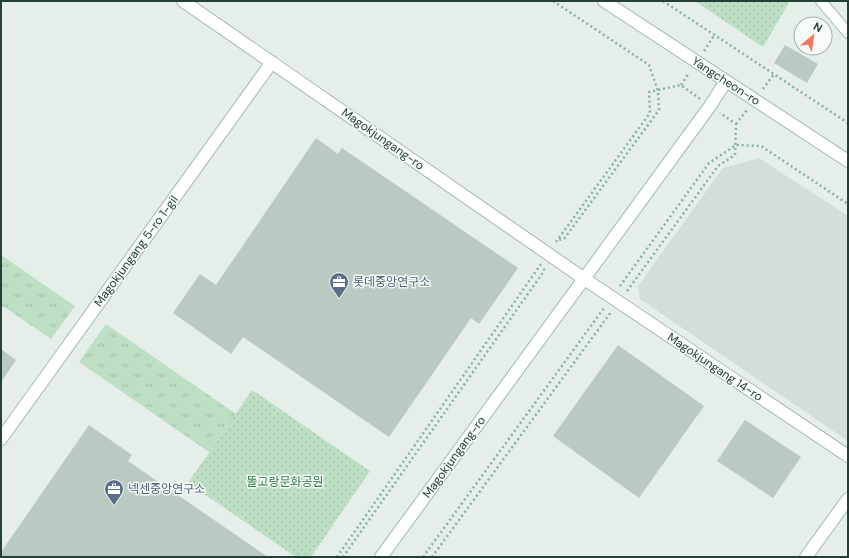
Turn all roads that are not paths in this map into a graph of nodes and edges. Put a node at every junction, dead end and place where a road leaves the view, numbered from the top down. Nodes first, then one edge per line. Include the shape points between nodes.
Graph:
1 (183, 1) edge
2 (604, 1) edge
3 (821, 1) edge
4 (848, 33) edge
5 (272, 62) junction
6 (726, 81) junction
7 (848, 161) edge
8 (583, 278) junction
9 (1, 439) edge
10 (848, 456) edge
11 (848, 499) edge
12 (381, 557) edge
13 (806, 557) edge

1 - 5 street, Magokjungang-ro
2 - 6 street, Yangcheon-ro
3 - 4 lane
5 - 8 street, Magokjungang-ro
5 - 9 street, Magokjungang 5-ro 1-gil
6 - 7 street, Yangcheon-ro
6 - 8 street, Magokjungang-ro
8 - 10 street, Magokjungang 14-ro
8 - 12 street, Magokjungang-ro
11 - 13 street

